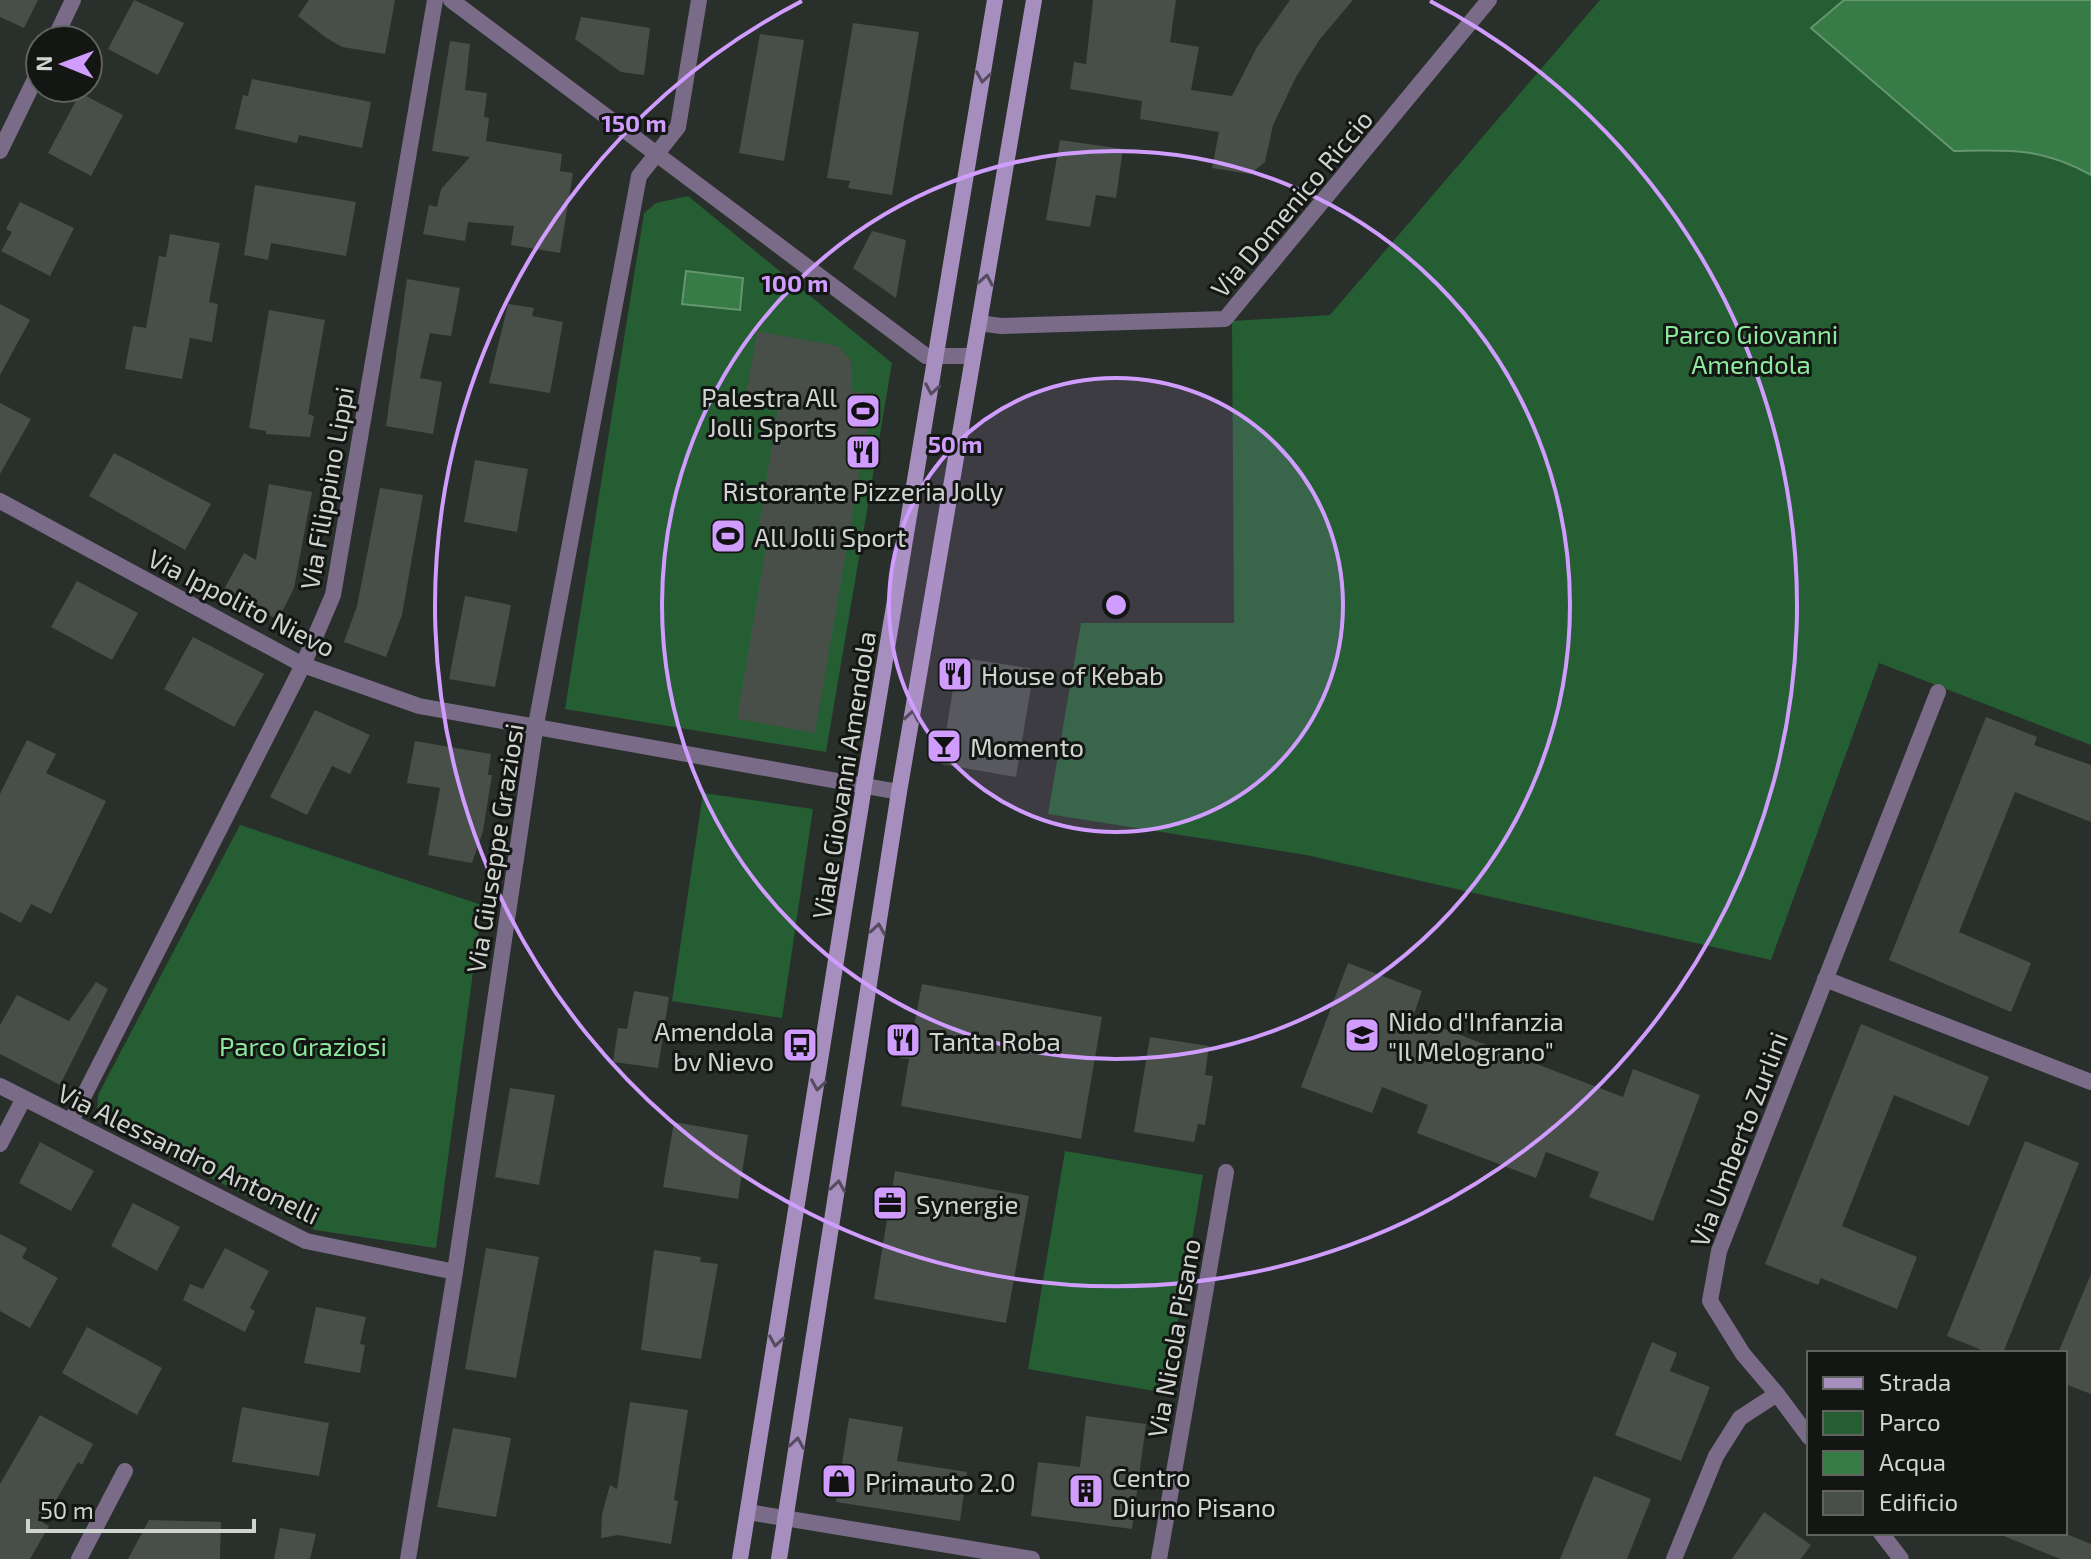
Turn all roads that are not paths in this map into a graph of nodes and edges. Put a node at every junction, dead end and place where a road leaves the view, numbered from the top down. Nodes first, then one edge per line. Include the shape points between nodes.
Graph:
1 (73, 0) edge
2 (435, 0) edge
3 (451, 0) edge
4 (699, 0) edge
5 (995, 0) edge
6 (1034, 0) edge
7 (1489, 0) edge
8 (62, 24) edge
9 (24, 102) edge
10 (0, 151) edge
11 (657, 153) junction
12 (979, 323) junction
13 (932, 356) junction
14 (973, 356) junction
15 (0, 501) edge
16 (303, 665) junction
17 (1938, 692) dead end
18 (535, 730) junction
19 (864, 786) junction
20 (899, 792) junction
21 (1825, 979) junction
22 (2091, 1082) edge
23 (0, 1086) edge
24 (24, 1098) junction
25 (71, 1121) junction
26 (0, 1144) edge
27 (1226, 1172) dead end
28 (455, 1272) junction
29 (1777, 1394) junction
30 (1807, 1434) edge
31 (125, 1471) dead end
32 (748, 1512) junction
33 (785, 1520) junction
34 (1883, 1535) edge
35 (79, 1559) edge
36 (408, 1559) edge
37 (740, 1559) edge
38 (779, 1559) edge
39 (1032, 1559) edge
40 (1159, 1559) edge
41 (1674, 1559) edge
42 (1901, 1559) edge

1 - 8 street
2 - 16 street, Via Filippino Lippi via 333,595
3 - 11 street
4 - 11 street, Via Giuseppe Graziosi via 678,127
5 -> 13 main road, Viale Giovanni Amendola
12 -> 6 main road
7 - 12 street, Via Domenico Riccio via 1225,319
9 - 10 street
11 - 13 street
11 - 18 street, Via Giuseppe Graziosi via 639,176
12 - 14 main road
13 - 14 street
13 -> 19 main road, Viale Giovanni Amendola
20 -> 14 main road
15 - 16 street, Via Ippolito Nievo
16 - 18 street, Via Ippolito Nievo via 419,706
16 - 25 street, Via Filippino Lippi
17 - 21 street, Via Umberto Zurlini
18 - 19 street, Via Ippolito Nievo
18 - 28 street, Via Giuseppe Graziosi
19 - 20 street, Via Ippolito Nievo
19 -> 32 main road, Viale Giovanni Amendola
33 -> 20 main road
21 - 22 street
21 - 29 street, Via Umberto Zurlini via 1719,1251 1710,1301 1743,1354
23 - 24 street, Via Alessandro Antonelli
24 - 25 street, Via Alessandro Antonelli
24 - 26 street
25 - 28 street, Via Alessandro Antonelli via 306,1241
27 - 40 street, Via Nicola Pisano
28 - 36 street, Via Giuseppe Graziosi
29 - 30 street, Via Umberto Zurlini
29 - 41 street via 1740,1418 1716,1456
31 - 35 street
32 - 33 street
32 - 37 main road, Viale Giovanni Amendola
33 - 38 main road
33 - 39 street
34 - 42 street

